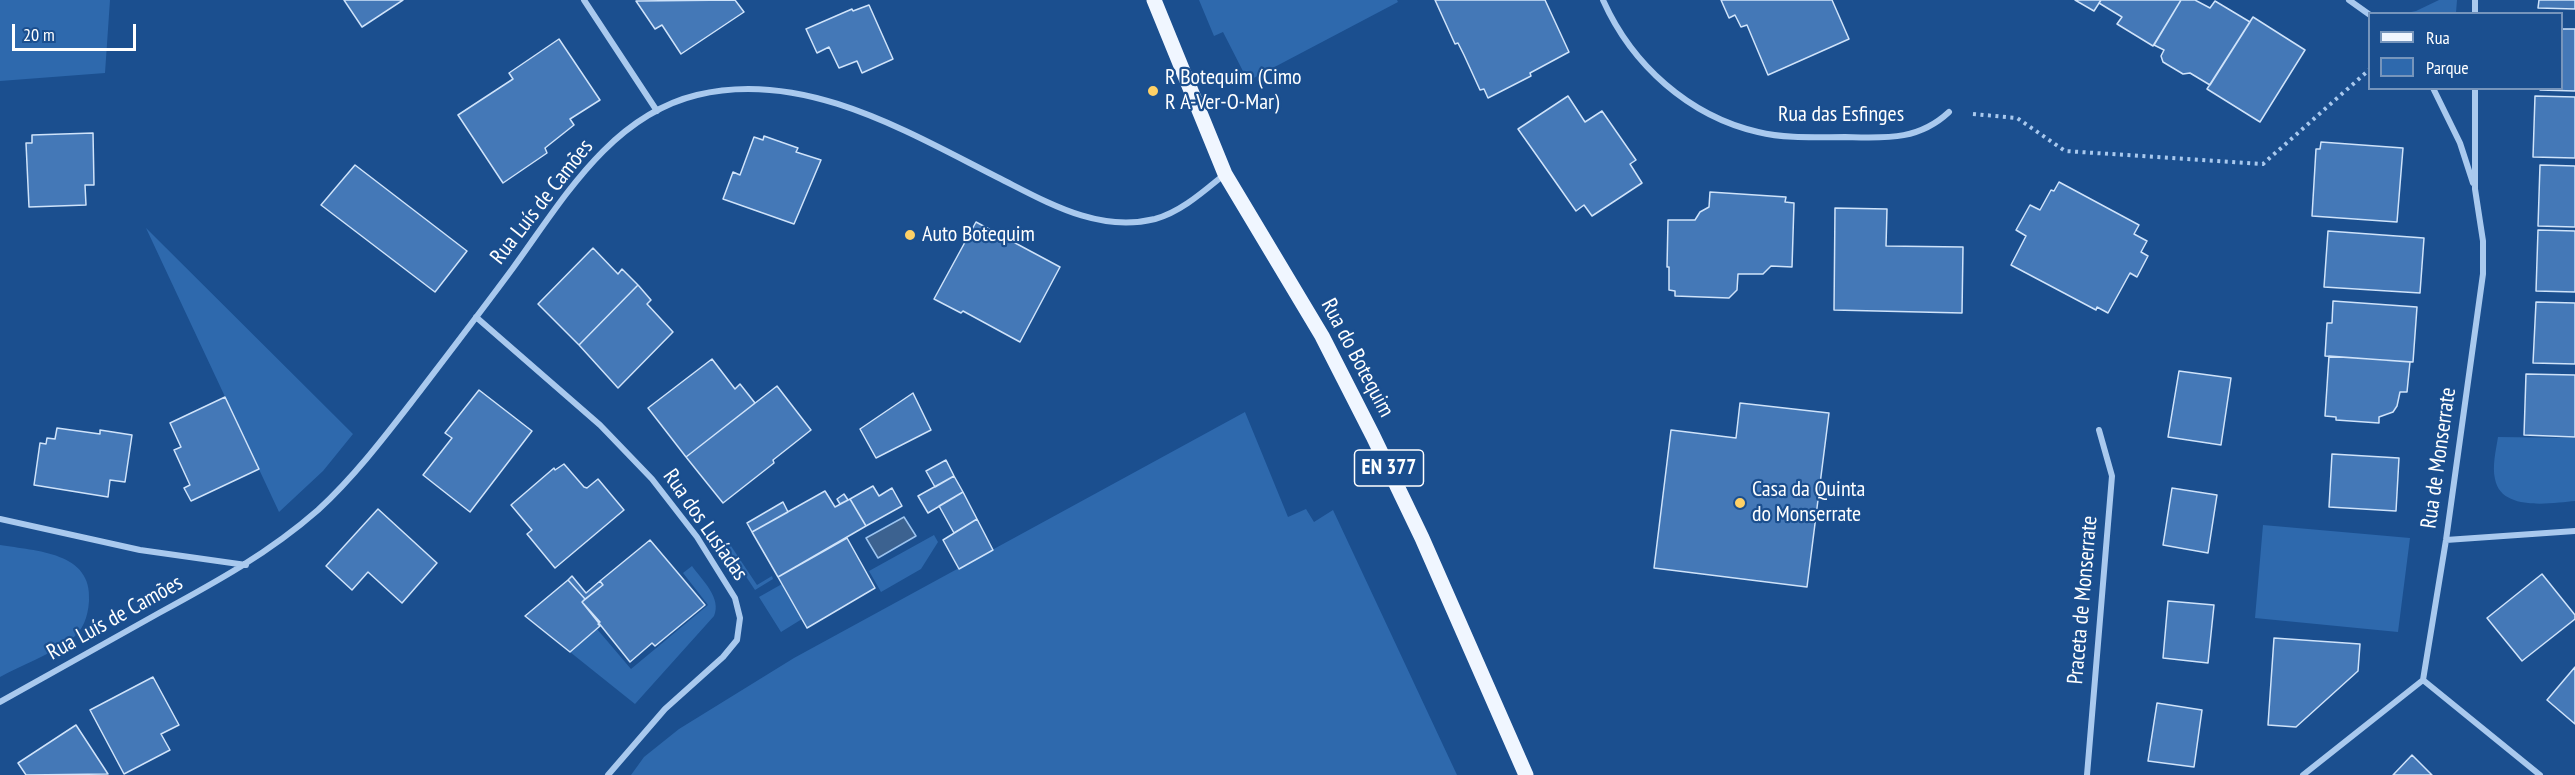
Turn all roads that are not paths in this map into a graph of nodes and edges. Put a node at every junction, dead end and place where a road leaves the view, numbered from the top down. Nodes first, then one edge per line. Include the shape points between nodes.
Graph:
1 (584, 0) edge
2 (1154, 0) edge
3 (1603, 0) edge
4 (2349, 0) edge
5 (2368, 14) edge
6 (2434, 90) edge
7 (2475, 90) edge
8 (657, 111) junction
9 (1949, 112) road end
10 (1225, 174) junction
11 (2475, 189) junction
12 (476, 317) junction
13 (2099, 430) dead end
14 (0, 519) edge
15 (2575, 531) edge
16 (2446, 540) junction
17 (247, 565) junction
18 (2422, 680) junction
19 (0, 702) edge
20 (608, 775) edge
21 (1526, 775) edge
22 (2087, 775) edge
23 (2303, 775) edge
24 (2540, 775) edge

1 - 8 street
2 - 10 main road, Rua do Botequim / EN 377
3 - 9 street, Rua das Esfinges via 1634,50 1661,81 1689,104 1719,120 1760,133 1885,138 1912,135 1934,126
4 - 5 street
6 - 11 street via 2460,143
7 - 11 street, Rua de Monserrate
8 - 10 street, Rua Luís de Camões via 694,96 732,89 773,88 816,98 915,136 1056,207 1118,223 1157,219 1190,202
8 - 12 street, Rua Luís de Camões via 631,126 583,173
10 - 21 main road, Rua do Botequim / EN 377 via 1322,336 1373,436
11 - 16 street, Rua de Monserrate via 2483,241 2483,274
12 - 17 street, Rua Luís de Camões via 376,448 319,509
12 - 20 street, Rua dos Lusíadas via 600,425 652,479 697,537 735,598 740,618 737,640 665,709
13 - 22 street, Praceta de Monserrate via 2112,476
14 - 17 street, Rua Luís de Camões via 140,550
15 - 16 street
16 - 18 street, Rua de Monserrate
17 - 19 street, Rua Luís de Camões
18 - 23 street
18 - 24 street

